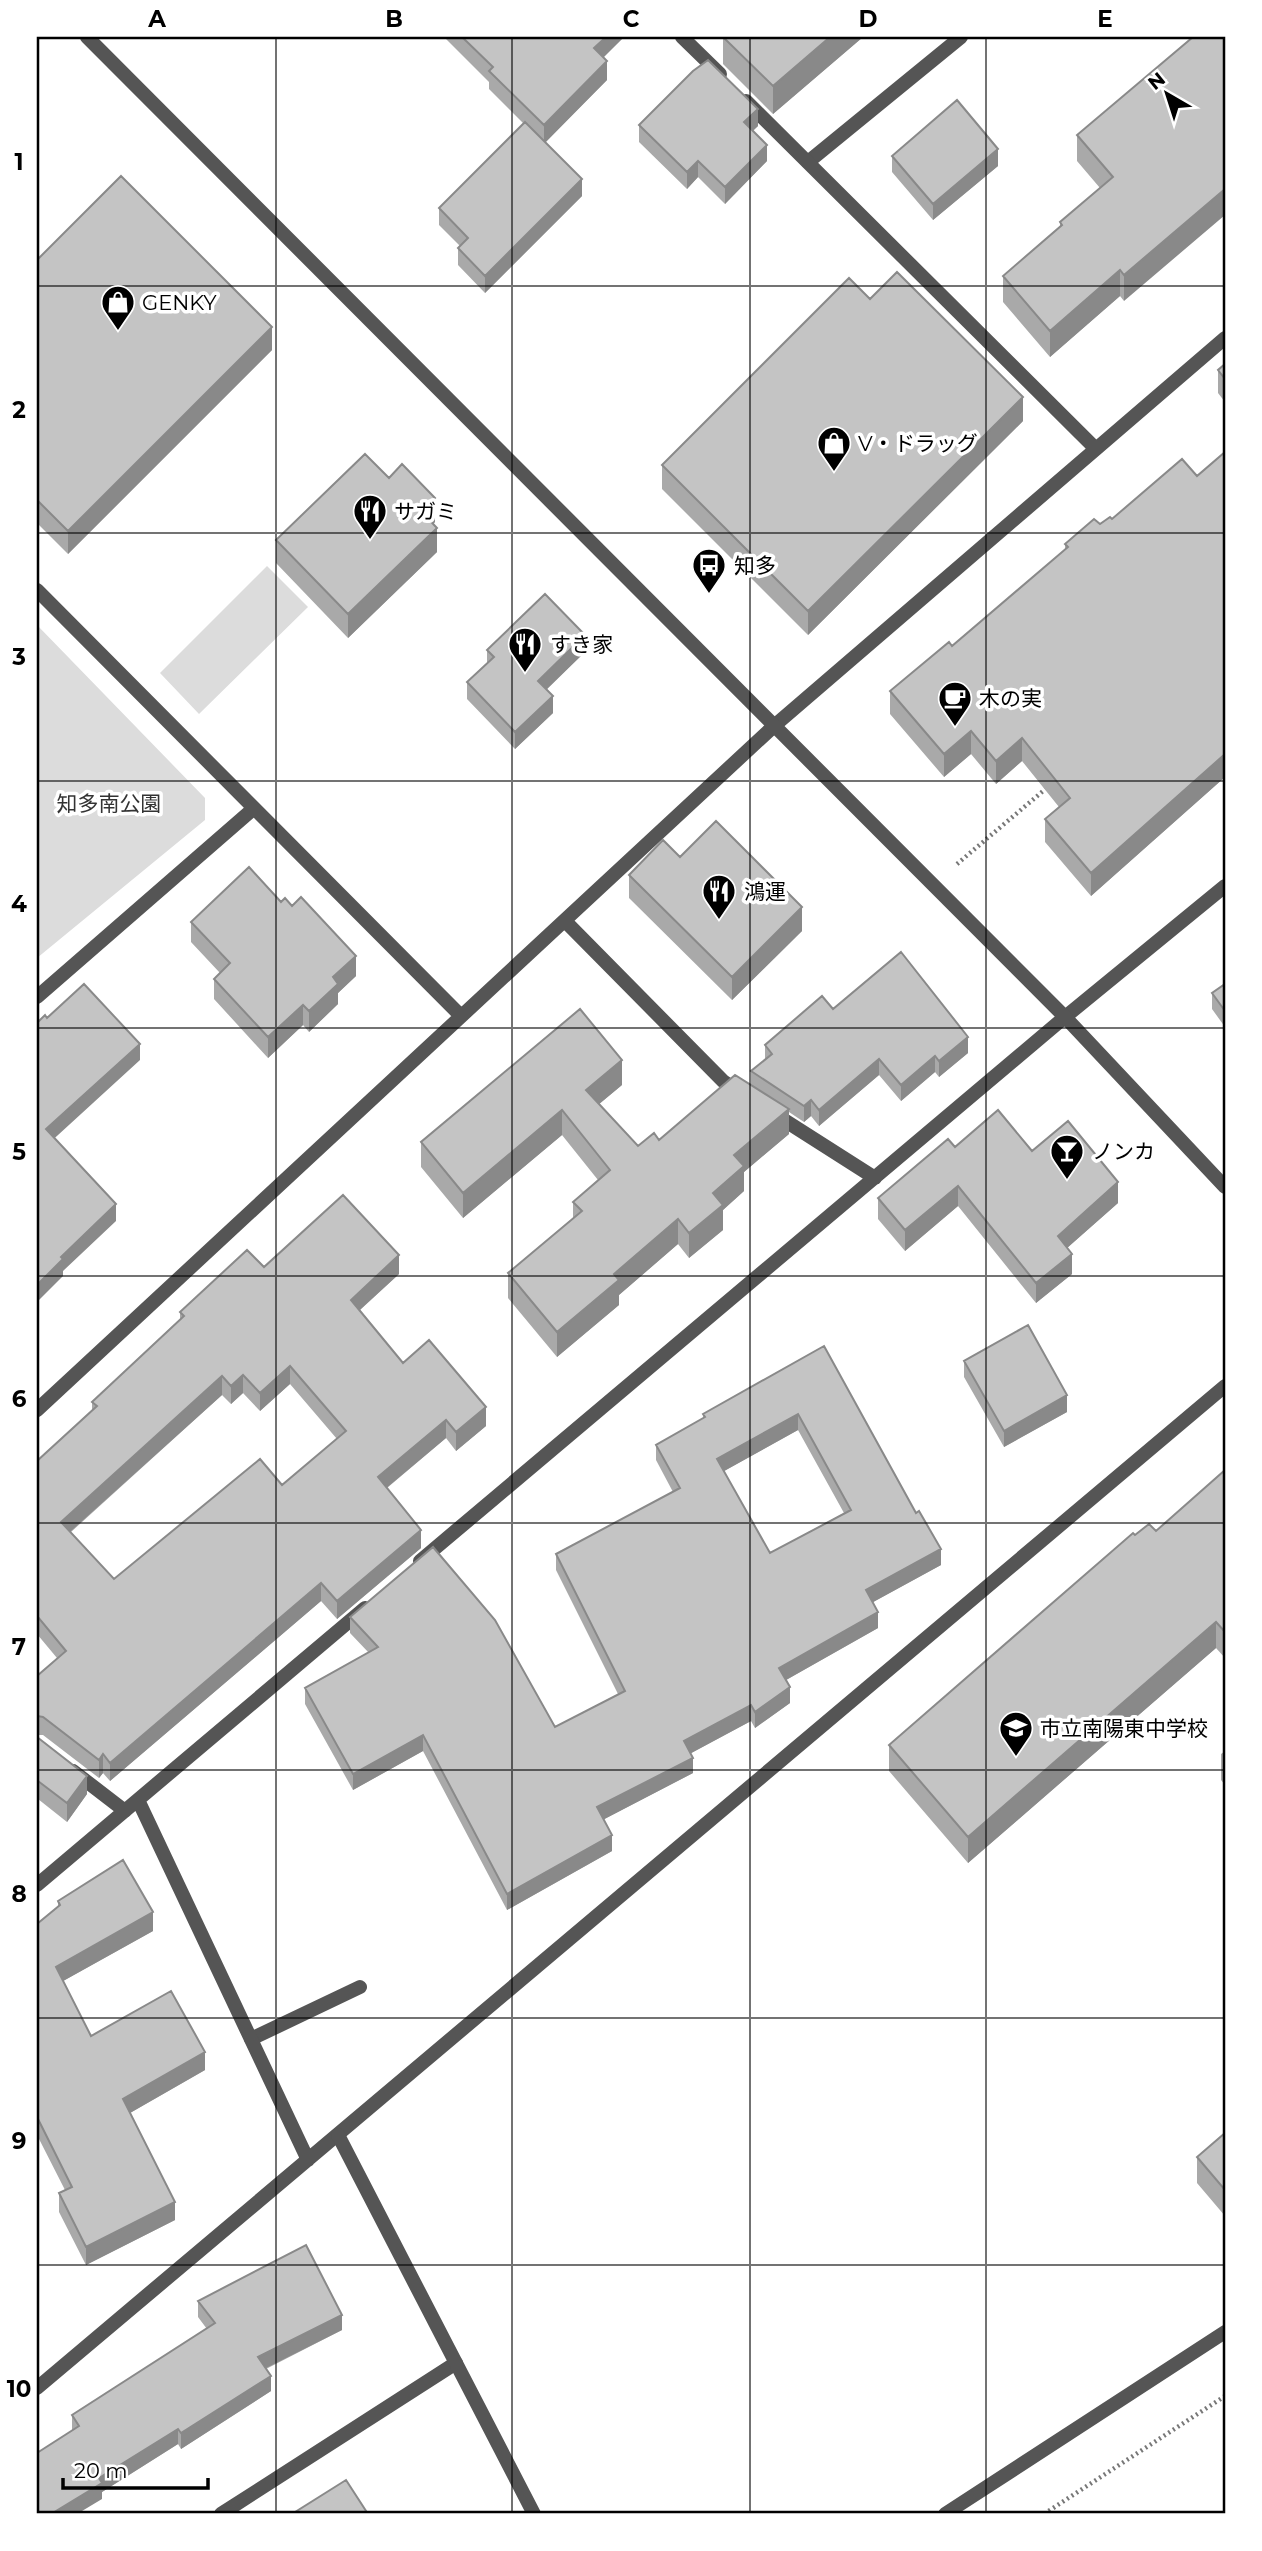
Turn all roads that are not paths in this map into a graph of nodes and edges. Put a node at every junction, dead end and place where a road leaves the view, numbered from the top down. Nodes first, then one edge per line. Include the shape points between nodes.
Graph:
1 (87, 37) edge
2 (682, 37) edge
3 (961, 37) edge
4 (808, 162) junction
5 (1225, 338) edge
6 (1095, 448) junction
7 (37, 590) edge
8 (774, 726) junction
9 (253, 809) junction
10 (1225, 886) edge
11 (565, 920) junction
12 (37, 997) edge
13 (461, 1016) junction
14 (1065, 1017) junction
15 (874, 1178) junction
16 (1225, 1186) edge
17 (1225, 1386) edge
18 (37, 1410) edge
19 (405, 1574) edge
20 (373, 1601) edge
21 (59, 1760) edge
22 (138, 1800) junction
23 (125, 1811) junction
24 (37, 1885) edge
25 (360, 1987) dead end
26 (251, 2039) junction
27 (338, 2134) junction
28 (308, 2160) junction
29 (1225, 2332) edge
30 (456, 2363) junction
31 (37, 2388) edge
32 (221, 2514) edge
33 (534, 2514) edge
34 (945, 2514) edge

1 - 8 street
2 - 4 street
3 - 4 street
4 - 6 street
5 - 6 street
6 - 8 street
7 - 9 street
8 - 11 street
8 - 14 street
9 - 12 street
9 - 13 street
10 - 14 street
11 - 13 street
11 - 15 street via 723,1082
13 - 18 street
14 - 15 street
14 - 16 street
15 - 19 street
17 - 27 street
20 - 22 street
21 - 23 street
22 - 23 street
22 - 26 street
23 - 24 street
25 - 26 street
26 - 28 street
27 - 28 street
27 - 30 street
28 - 31 street
29 - 34 street
30 - 32 street
30 - 33 street

